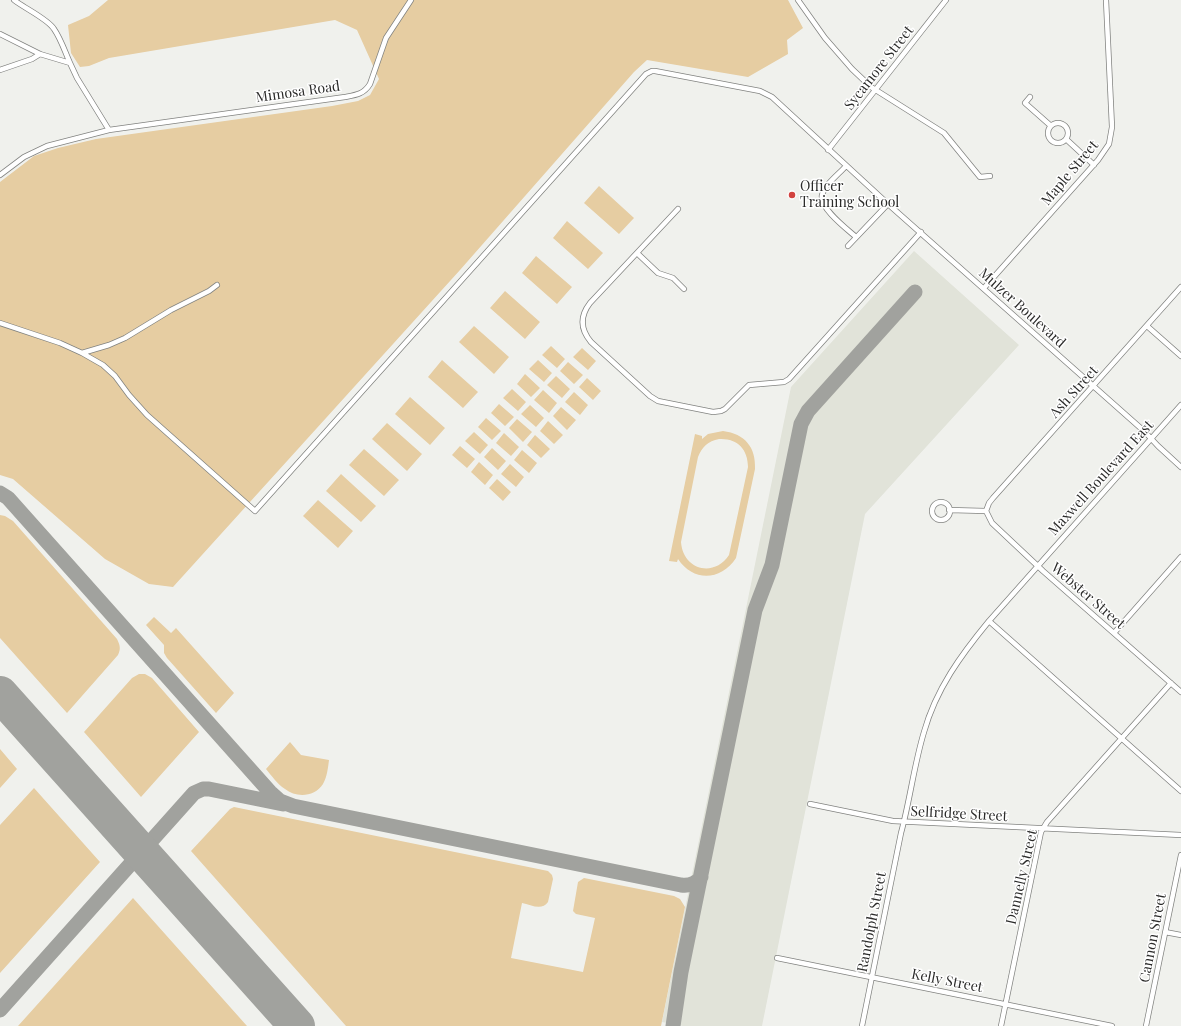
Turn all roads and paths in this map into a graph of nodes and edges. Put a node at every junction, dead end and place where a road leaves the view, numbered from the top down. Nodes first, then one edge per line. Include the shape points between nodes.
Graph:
1 (14, 0) edge
2 (411, 0) edge
3 (798, 0) edge
4 (946, 0) edge
5 (1106, 0) edge
6 (0, 34) edge
7 (40, 54) junction
8 (70, 63) junction
9 (0, 70) edge
10 (875, 90) junction
11 (1030, 97) dead end
12 (1051, 126) junction
13 (109, 130) junction
14 (1066, 139) junction
15 (828, 150) junction
16 (1094, 164) junction
17 (846, 166) junction
18 (0, 175) edge
19 (990, 176) dead end
20 (888, 204) junction
21 (678, 209) dead end
22 (920, 232) junction
23 (856, 237) junction
24 (848, 246) dead end
25 (637, 253) junction
26 (217, 285) dead end
27 (984, 288) junction
28 (1181, 288) edge
29 (684, 289) dead end
30 (0, 323) edge
31 (1147, 326) junction
32 (82, 353) junction
33 (1181, 356) edge
34 (1094, 387) junction
35 (1181, 405) edge
36 (1151, 439) junction
37 (1181, 467) edge
38 (949, 510) dead end
39 (986, 511) junction
40 (1181, 558) edge
41 (1038, 565) junction
42 (989, 622) junction
43 (1114, 633) junction
44 (1171, 683) junction
45 (1181, 692) edge
46 (1122, 738) junction
47 (1181, 791) edge
48 (810, 804) dead end
49 (904, 822) junction
50 (1043, 829) junction
51 (1181, 834) edge
52 (1181, 855) edge
53 (1166, 932) junction
54 (1181, 935) edge
55 (777, 958) dead end
56 (872, 977) junction
57 (1006, 1004) junction
58 (1083, 1020) junction
59 (862, 1026) edge
60 (1001, 1026) edge
61 (1082, 1026) edge
62 (1112, 1026) edge
63 (1146, 1026) edge

1 - 8 street via 54,29
2 - 13 street, Mimosa Road via 386,38 370,84 361,94
3 - 10 street via 835,50
4 - 10 street, Sycamore Street
5 - 16 street, Maple Street via 1112,133 1107,148
6 - 7 street
7 - 8 street
7 - 9 street
8 - 13 street
10 - 15 street, Sycamore Street
10 - 19 street via 944,133 980,177
11 - 12 street via 1025,103
12 - 14 street via 1064,124 1068,132
12 - 14 street via 1048,134 1051,140 1058,143
13 - 18 street, Mimosa Road via 47,146 24,157
14 - 16 street
15 - 17 street, Mulzer Boulevard
15 - 32 street, Mulzer Boulevard via 776,100 764,93 686,76 649,72 255,512 147,415 108,369
16 - 27 street, Maple Street
17 - 20 street, Mulzer Boulevard
17 - 23 street via 826,188 822,194 822,201
20 - 22 street, Mulzer Boulevard
20 - 23 street
21 - 25 street
22 - 25 street via 789,379 784,382 749,385 729,406 718,412 653,399 587,337 582,326 586,308
22 - 27 street, Mulzer Boulevard
23 - 24 street
25 - 29 street via 658,273 673,278
26 - 32 street via 125,338
27 - 34 street, Mulzer Boulevard
28 - 31 street, Ash Street
30 - 32 street
31 - 33 street
31 - 34 street, Ash Street
34 - 36 street, Mulzer Boulevard
34 - 39 street, Ash Street via 993,498
35 - 36 street, Maxwell Boulevard East
36 - 37 street, Mulzer Boulevard
36 - 41 street, Maxwell Boulevard East
38 - 39 street
39 - 41 street, Webster Street via 992,522
40 - 43 street
41 - 42 street, Maxwell Boulevard East
41 - 43 street, Webster Street
42 - 46 street
42 - 49 street, Randolph Street via 951,672 932,710 923,732
43 - 44 street, Webster Street
44 - 45 street, Webster Street
44 - 46 street, Dannelly Street
46 - 47 street
46 - 50 street, Dannelly Street
48 - 49 street, Selfridge Street
49 - 50 street, Selfridge Street
49 - 56 street, Randolph Street
50 - 51 street, Selfridge Street
50 - 57 street, Dannelly Street
52 - 53 street, Cannon Street
53 - 54 street
53 - 63 street, Cannon Street
55 - 56 street, Kelly Street
56 - 57 street, Kelly Street
56 - 59 street, Randolph Street
57 - 58 street, Kelly Street
57 - 60 street, Dannelly Street
58 - 61 street
58 - 62 street, Kelly Street

